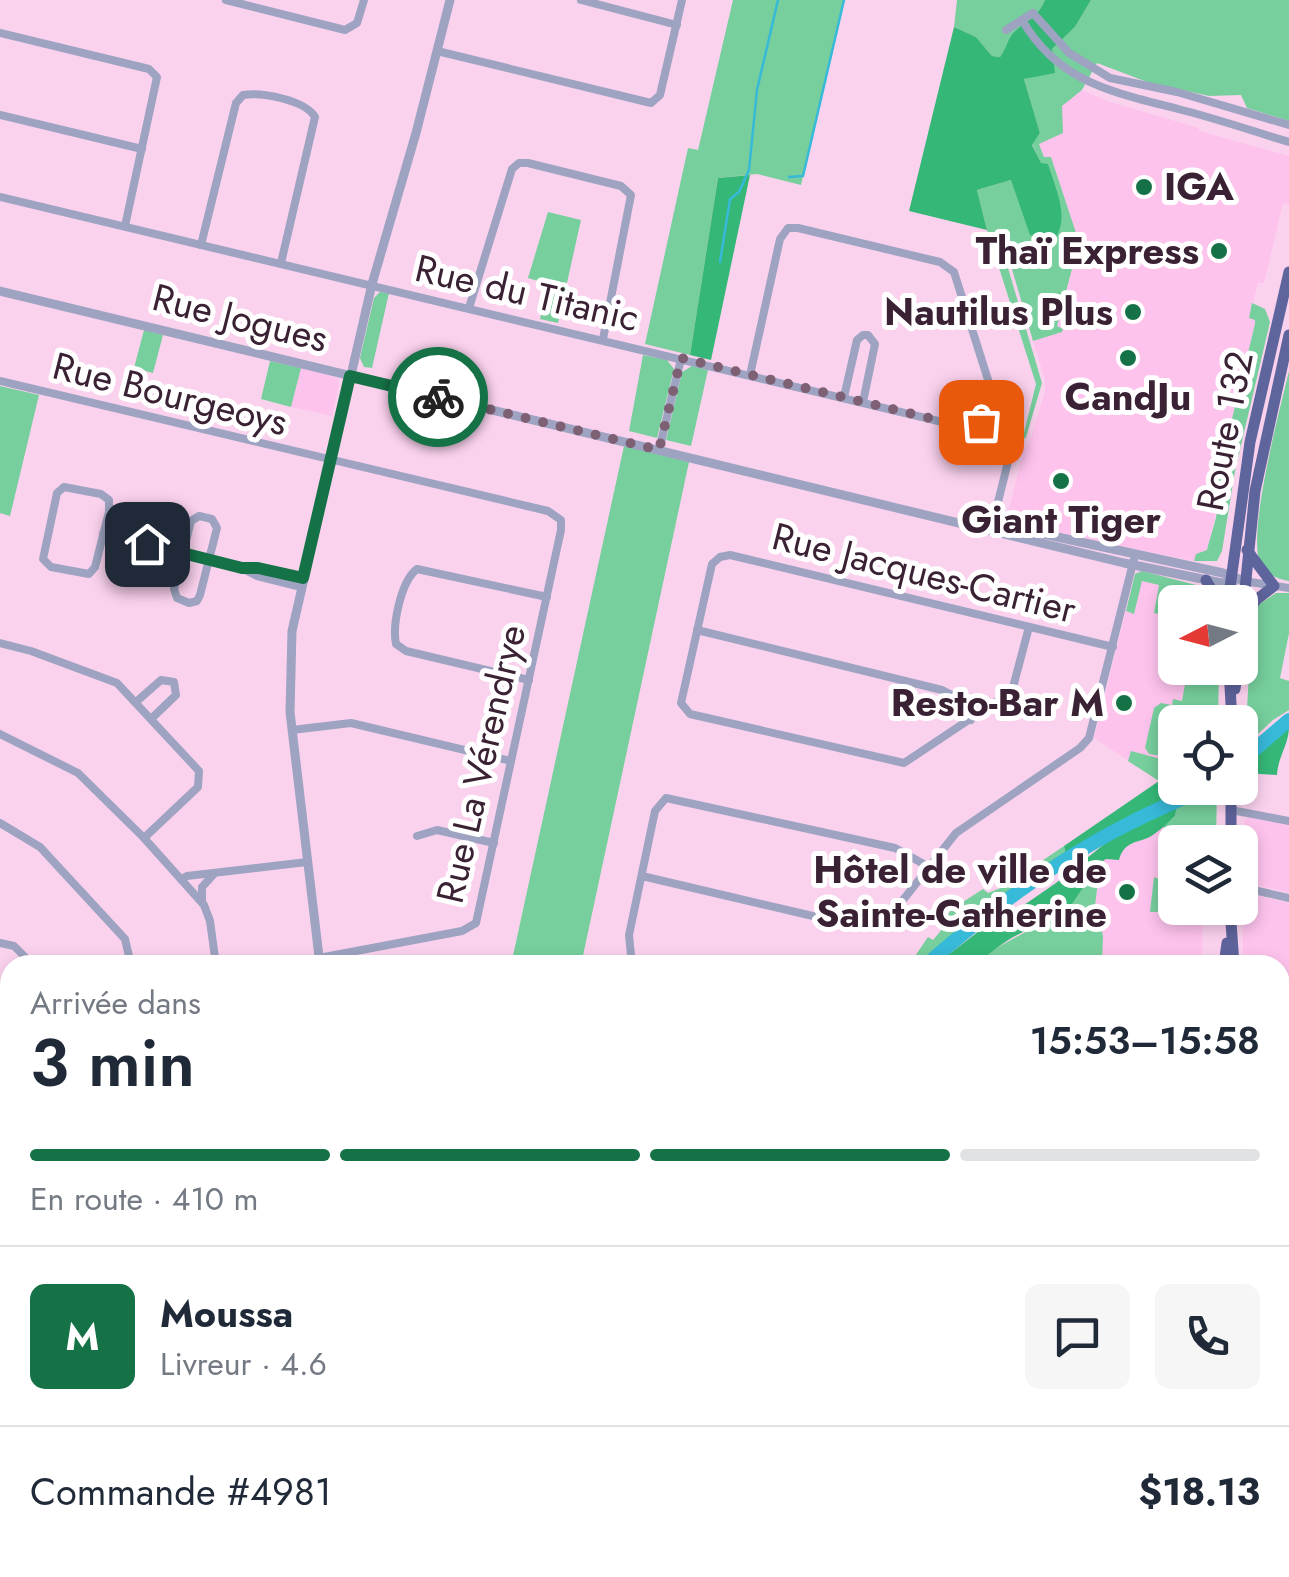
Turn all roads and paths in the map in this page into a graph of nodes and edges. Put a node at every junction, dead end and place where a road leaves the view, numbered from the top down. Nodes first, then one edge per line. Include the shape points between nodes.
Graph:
1 (226, 0) edge
2 (364, 0) edge
3 (450, 0) edge
4 (580, 0) edge
5 (682, 0) edge
6 (264, 5) edge
7 (1022, 20) junction
8 (676, 25) junction
9 (1006, 30) dead end
10 (0, 33) edge
11 (436, 51) junction
12 (0, 115) edge
13 (1289, 125) edge
14 (1289, 142) edge
15 (142, 149) junction
16 (0, 197) edge
17 (124, 226) junction
18 (201, 246) junction
19 (281, 263) junction
20 (1289, 272) edge
21 (372, 284) junction
22 (0, 291) edge
23 (469, 308) junction
24 (1289, 336) edge
25 (602, 339) junction
26 (681, 358) junction
27 (750, 375) junction
28 (350, 376) junction
29 (0, 381) edge
30 (844, 398) junction
31 (863, 402) junction
32 (979, 430) junction
33 (659, 450) junction
34 (330, 461) junction
35 (559, 518) joint
36 (991, 530) junction
37 (103, 534) junction
38 (1247, 550) junction
39 (183, 553) junction
40 (210, 560) junction
41 (1134, 560) junction
42 (1230, 579) junction
43 (1206, 580) junction
44 (1244, 581) junction
45 (302, 582) junction
46 (1209, 585) edge
47 (1229, 585) edge
48 (1244, 585) edge
49 (1274, 586) junction
50 (1289, 588) edge
51 (547, 597) junction
52 (1258, 598) edge
53 (1030, 627) junction
54 (697, 630) junction
55 (0, 643) edge
56 (1113, 647) junction
57 (529, 680) junction
58 (136, 702) junction
59 (152, 719) junction
60 (971, 720) junction
61 (292, 730) junction
62 (0, 734) edge
63 (511, 761) junction
64 (1231, 805) edge
65 (1231, 810) junction
66 (1289, 821) edge
67 (0, 824) edge
68 (1231, 825) edge
69 (417, 836) dead end
70 (144, 838) junction
71 (494, 843) junction
72 (307, 862) junction
73 (929, 868) junction
74 (220, 872) junction
75 (642, 876) junction
76 (181, 879) junction
77 (1258, 890) edge
78 (1289, 898) edge
79 (204, 905) junction
80 (1230, 925) edge
81 (1230, 925) edge
82 (0, 943) edge
83 (23, 955) edge
84 (129, 955) edge
85 (215, 955) edge
86 (319, 955) edge
87 (347, 955) edge
88 (631, 955) edge
89 (1225, 955) edge
90 (1233, 955) edge

1 - 6 street
2 - 6 street via 357,22 345,30
3 - 11 street
4 - 8 street
5 - 8 street
7 - 9 street
7 - 13 street via 1033,13 1069,52 1110,78
7 - 14 street via 1058,62 1096,86
8 - 11 street via 660,95 648,104
10 - 15 street via 151,70 158,83
11 - 21 street
12 - 15 street
15 - 17 street
16 - 17 street, Rue du Titanic
17 - 18 street, Rue du Titanic
18 - 19 street, Rue du Titanic
18 - 19 street via 236,103 253,94 304,106 315,118
19 - 21 street, Rue du Titanic
20 - 42 highway, Route 132 via 1251,435
21 - 23 street, Rue du Titanic
21 - 28 street
22 - 28 street, Rue Jogues
23 - 25 street, Rue du Titanic
23 - 25 street via 512,170 525,162 630,191
24 - 38 highway, Route 132
25 - 26 street, Rue du Titanic
26 - 27 street, Rue du Titanic
26 - 33 street
27 - 30 street, Rue du Titanic
27 - 32 street via 780,239 798,228 951,267 988,380
28 - 33 street, Rue Jogues
28 - 34 street
29 - 34 street, Rue Bourgeoys
30 - 31 street, Rue du Titanic
30 - 31 street via 857,340 865,334 875,344
31 - 32 street, Rue du Titanic
32 - 36 street via 1001,436 1010,447
33 - 36 street, Rue Jogues
34 - 35 street, Rue Bourgeoys
34 - 45 street
35 - 51 street, Rue La Vérendrye
36 - 41 street, Rue Jogues
37 - 37 street via 107,498 64,487 44,562 92,573
37 - 39 street
38 - 44 highway, Route 132
38 - 49 highway
39 - 40 street
39 - 40 street via 192,518 209,517 216,525
39 - 40 street via 174,592 185,602 199,599
40 - 45 street
41 - 42 street, Rue Jogues
41 - 43 street, Rue Jogues
41 - 56 street
42 - 43 street, Rue Jogues
42 - 44 street, Rue Jogues
42 - 47 highway, Route 132
43 - 46 highway
44 - 48 highway, Route 132
44 - 49 street
45 - 61 street via 289,657
49 - 50 street
49 - 52 highway
51 - 57 street, Rue La Vérendrye
51 - 57 street via 417,569 407,580 394,633 406,651
53 - 54 street, Rue Jacques-Cartier via 722,556 712,564
53 - 56 street, Rue Jacques-Cartier
53 - 60 street via 1014,688
54 - 60 street via 942,690
54 - 60 street via 681,696 690,714 900,764
55 - 58 street via 112,680
56 - 73 street via 1086,742 963,827
57 - 63 street, Rue La Vérendrye
58 - 59 street
58 - 59 street via 161,680 174,682 176,695
59 - 70 street via 201,777
61 - 63 street via 351,724
61 - 72 street
62 - 70 street via 84,777
63 - 71 street, Rue La Vérendrye
64 - 65 highway
65 - 66 street
65 - 68 highway
67 - 84 street via 36,844 127,941
69 - 71 street via 442,830
70 - 76 street
71 - 87 street, Rue La Vérendrye via 471,928
72 - 74 street
72 - 86 street
73 - 75 street via 886,922 868,928
73 - 75 street via 895,848 672,797 656,808
74 - 76 street
74 - 79 street via 204,883
75 - 88 street
76 - 79 street
77 - 78 street
79 - 85 street
80 - 89 highway
81 - 90 highway
82 - 83 street

